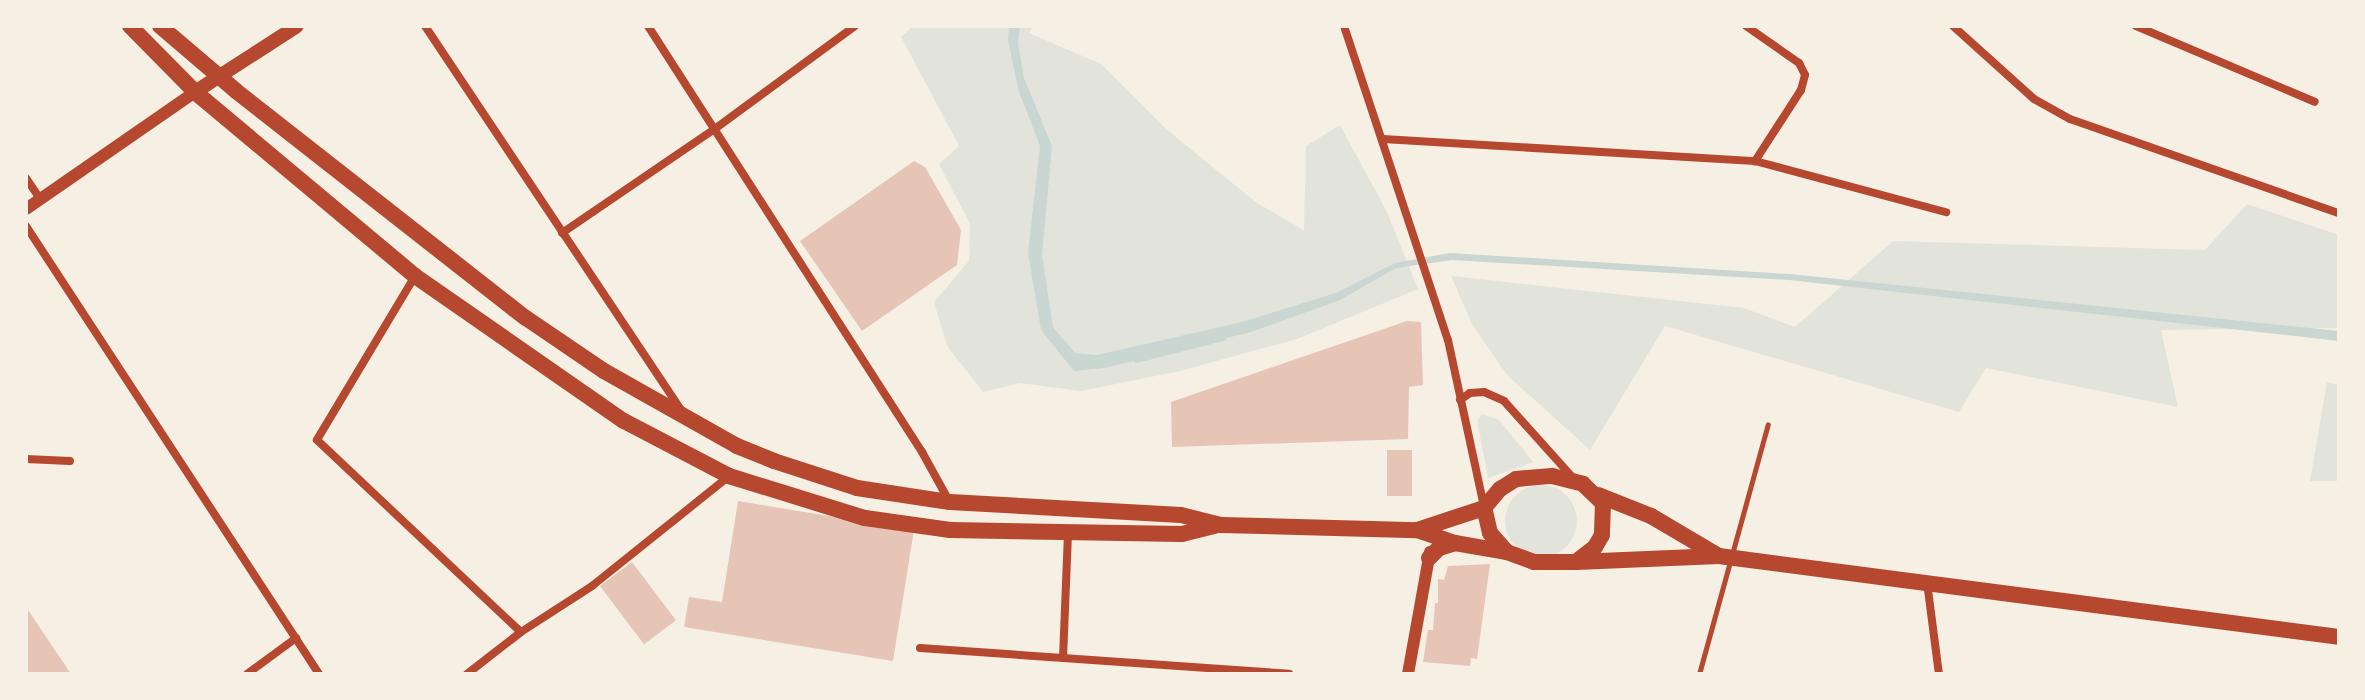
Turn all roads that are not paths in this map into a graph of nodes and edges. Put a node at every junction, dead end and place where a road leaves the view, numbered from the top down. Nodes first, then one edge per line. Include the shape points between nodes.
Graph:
1 (130, 26) edge
2 (160, 26) edge
3 (297, 26) edge
4 (425, 26) edge
5 (648, 26) edge
6 (855, 26) edge
7 (1344, 26) edge
8 (1746, 26) edge
9 (1953, 26) edge
10 (2136, 26) edge
11 (189, 50) junction
12 (219, 76) junction
13 (195, 92) junction
14 (2315, 102) dead end
15 (716, 128) junction
16 (1383, 139) junction
17 (1755, 161) junction
18 (26, 178) edge
19 (40, 199) junction
20 (26, 209) edge
21 (1946, 212) dead end
22 (2339, 213) edge
23 (26, 226) edge
24 (562, 233) junction
25 (415, 276) junction
26 (1460, 400) junction
27 (687, 419) junction
28 (1768, 424) dead end
29 (26, 459) edge
30 (70, 461) dead end
31 (729, 476) junction
32 (1576, 481) junction
33 (1598, 495) junction
34 (950, 502) junction
35 (1484, 508) junction
36 (1221, 525) junction
37 (1433, 531) junction
38 (1068, 535) junction
39 (1455, 543) junction
40 (1507, 552) junction
41 (1725, 557) junction
42 (1429, 558) junction
43 (1576, 562) junction
44 (1927, 581) junction
45 (521, 632) junction
46 (2339, 637) edge
47 (296, 638) junction
48 (920, 648) dead end
49 (1063, 658) junction
50 (247, 674) edge
51 (319, 674) edge
52 (467, 674) edge
53 (1289, 674) edge
54 (1408, 674) edge
55 (1699, 674) edge
56 (1939, 674) edge

1 - 13 main road
2 - 11 main road
3 - 12 main road
4 - 24 street
5 - 15 street
6 - 15 street
7 - 16 street
8 - 17 street via 1799,63 1805,75 1801,90
9 - 22 street via 2034,99 2070,119
10 - 14 street
11 - 12 main road
11 - 13 main road
12 - 13 main road
12 - 27 main road via 526,318
13 - 19 street
13 - 25 main road
15 - 24 street
15 - 34 street
16 - 17 street
16 - 26 street via 1430,279
17 - 21 street
18 - 19 street
19 - 20 street
23 - 47 street
24 - 27 street
25 - 31 main road via 624,421
25 - 45 street via 317,440
26 - 32 street via 1470,393 1493,394
26 - 35 street
27 - 34 main road via 737,446 857,488
28 - 41 lane
29 - 30 street
31 - 38 main road via 865,518 950,530
31 - 45 street via 592,586
32 - 33 main road
32 - 35 main road via 1552,476 1516,479
33 - 41 main road via 1651,516
33 - 43 main road via 1605,513 1602,535
34 - 36 main road via 1181,515
35 - 37 main road
35 - 40 main road via 1490,533
36 - 37 main road
36 - 38 main road via 1182,534
37 - 39 main road
37 - 42 street
38 - 49 street
39 - 40 main road
39 - 42 main road
40 - 43 main road via 1534,562
41 - 43 main road
41 - 44 main road
41 - 55 lane
42 - 54 street
44 - 46 main road
44 - 56 street
45 - 52 street
47 - 50 street
47 - 51 street
48 - 49 street
49 - 53 street

